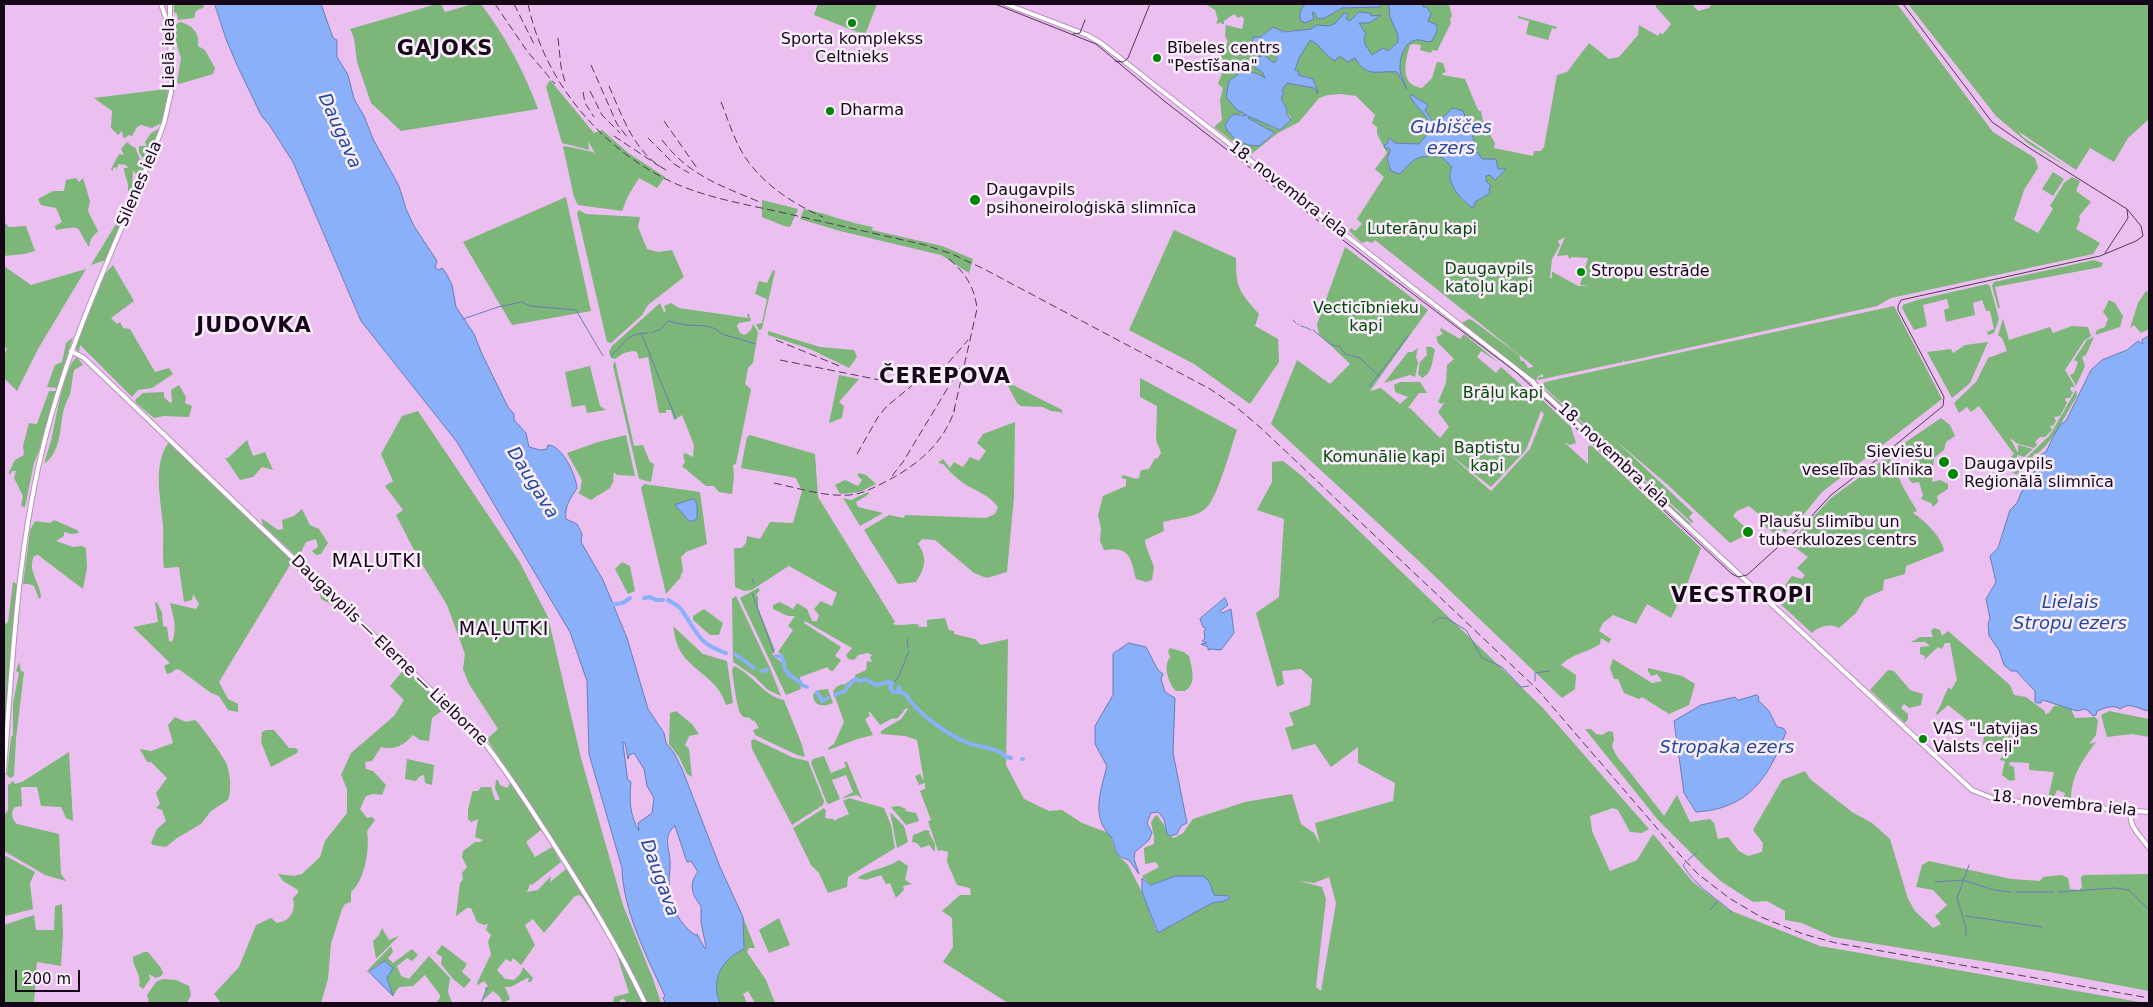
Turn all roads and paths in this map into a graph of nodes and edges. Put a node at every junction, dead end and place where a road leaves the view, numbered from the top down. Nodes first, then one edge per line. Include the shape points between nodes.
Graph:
1 (161, 4) edge
2 (170, 4) edge
3 (1006, 4) edge
4 (170, 29) junction
5 (170, 102) joint
6 (72, 351) junction
7 (4, 772) edge
8 (2104, 808) junction
9 (2132, 811) junction
10 (2149, 812) edge
11 (2130, 817) junction
12 (2138, 832) junction
13 (2149, 848) edge
14 (644, 1003) edge

1 - 4 main road
2 - 4 main road, Lielā iela
3 - 8 main road, 18. novembra iela via 1101,43 1534,384 1966,785 1997,800
4 - 5 main road, Lielā iela
5 - 6 main road, Silenes iela via 159,138
6 - 7 main road, Silenes iela via 49,423 29,508 19,580
6 - 14 main road, Daugavpils — Elerne — Lielborne via 84,358 479,736 531,809 603,924
8 - 9 main road, 18. novembra iela
8 - 11 main road via 2125,812
9 - 10 main road, 18. novembra iela
9 - 11 main road
9 - 12 main road
11 - 12 main road
12 - 13 main road

